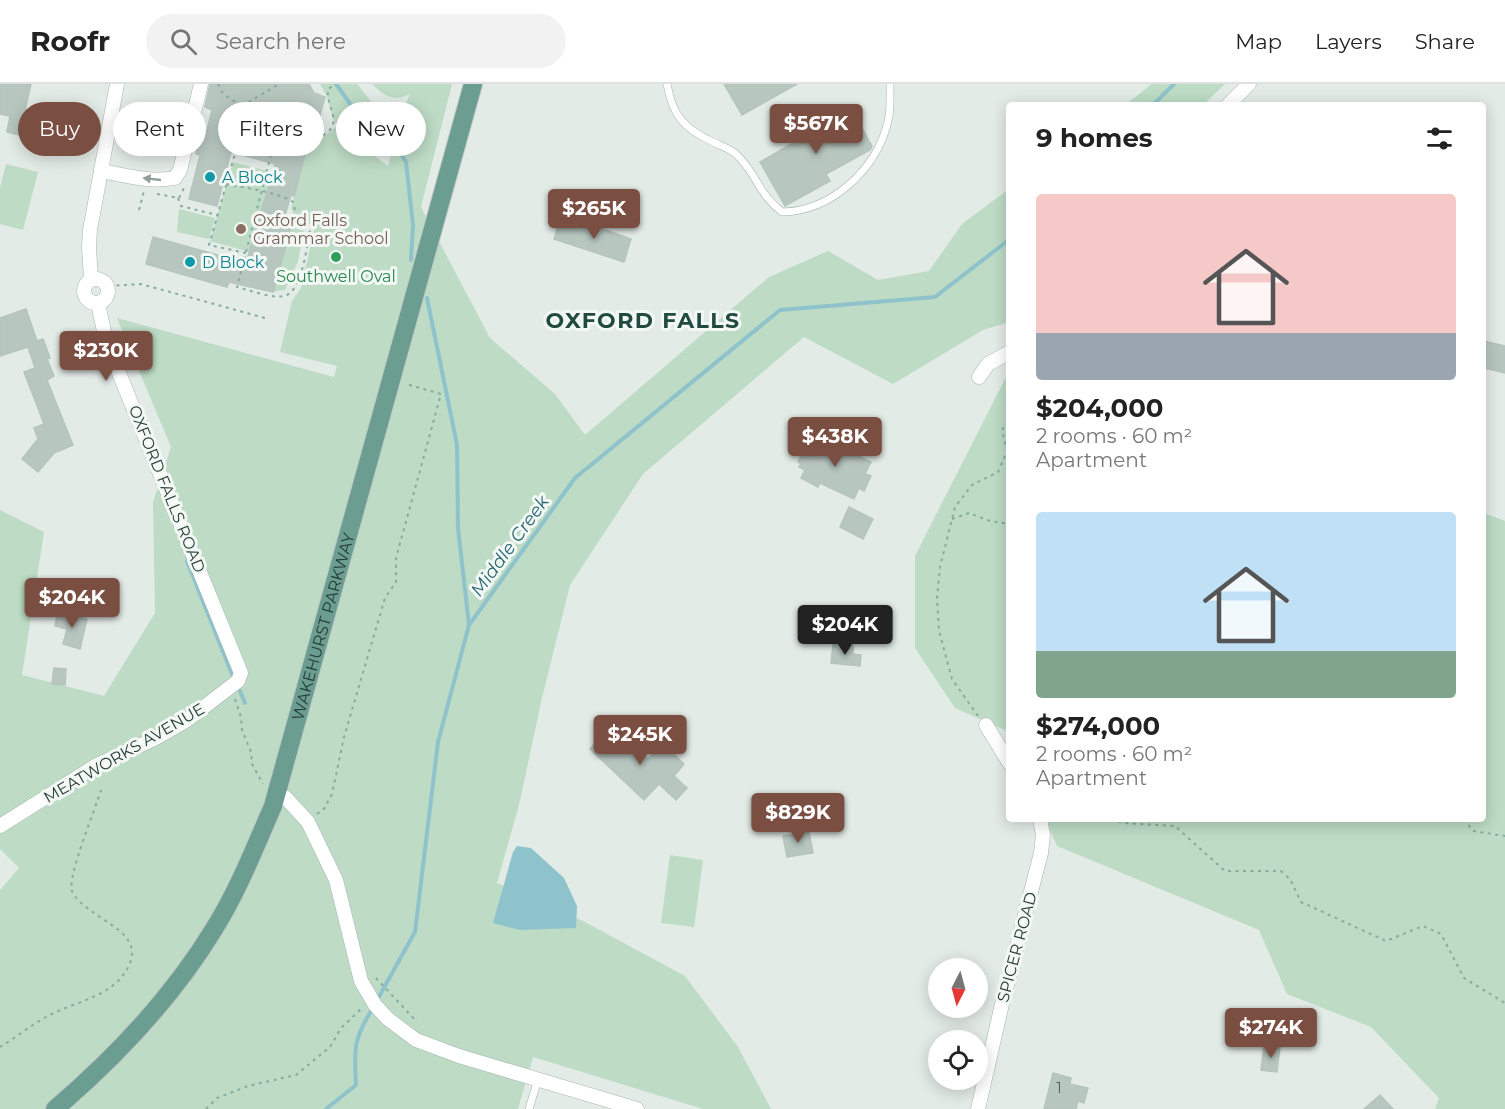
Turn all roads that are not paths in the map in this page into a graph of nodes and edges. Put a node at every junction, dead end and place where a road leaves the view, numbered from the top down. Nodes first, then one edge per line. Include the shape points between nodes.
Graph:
1 (117, 84) edge
2 (201, 84) edge
3 (473, 84) edge
4 (667, 84) edge
5 (890, 84) edge
6 (1249, 84) edge
7 (1231, 102) edge
8 (101, 171) junction
9 (1006, 354) edge
10 (980, 377) dead end
11 (241, 673) joint
12 (986, 725) road end
13 (1006, 758) edge
14 (277, 795) junction
15 (1041, 822) edge
16 (0, 826) edge
17 (538, 1079) junction
18 (55, 1109) edge
19 (530, 1109) edge
20 (637, 1109) edge
21 (978, 1109) edge

1 - 8 street
2 -> 8 street via 175,178 147,179
3 - 14 main road, WAKEHURST PARKWAY
4 - 5 lane via 681,122 735,152 760,190 783,212 814,207 840,192 862,172 887,124
6 - 7 street
8 - 11 street, OXFORD FALLS ROAD via 89,247 91,279 100,279 107,286 107,296 98,303 106,341
9 - 10 street via 988,364
11 - 16 street, MEATWORKS AVENUE via 238,681 187,720 98,765
12 - 13 street
14 - 17 street via 286,798 308,822 336,880 357,969 370,997 388,1019 416,1040
14 - 18 main road, WAKEHURST PARKWAY via 216,928 182,979 142,1026
15 - 21 street, SPICER ROAD via 1041,854
17 - 19 lane
17 - 20 street

